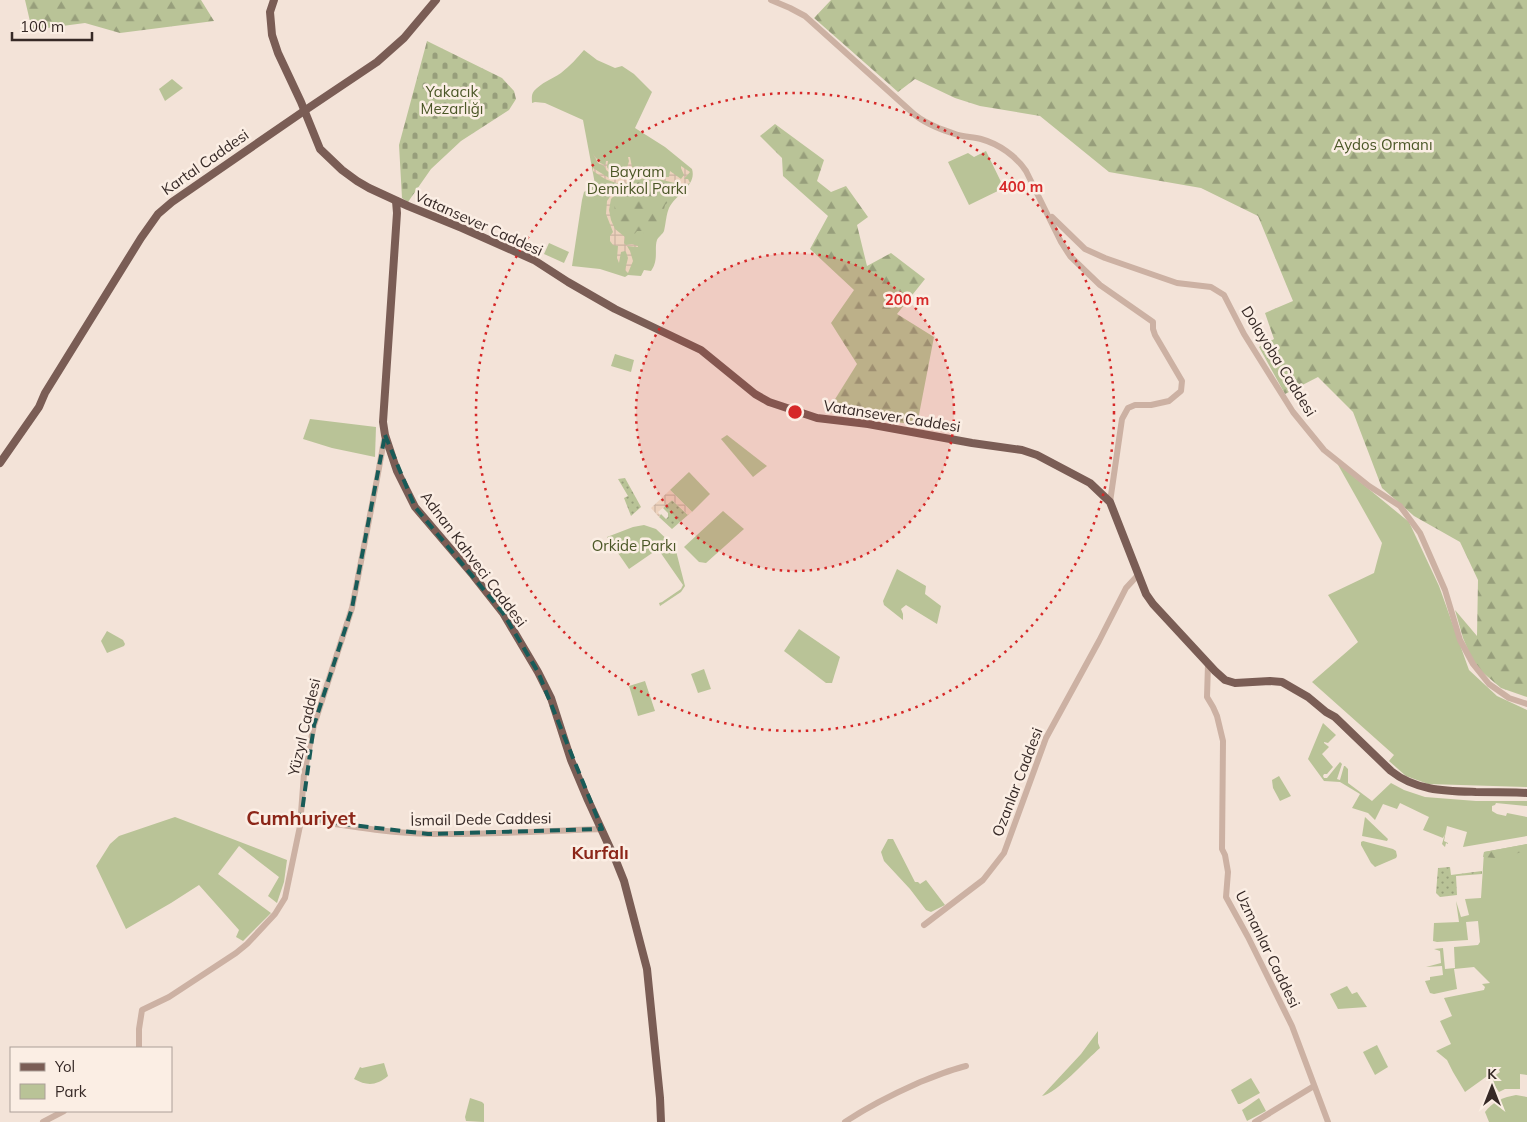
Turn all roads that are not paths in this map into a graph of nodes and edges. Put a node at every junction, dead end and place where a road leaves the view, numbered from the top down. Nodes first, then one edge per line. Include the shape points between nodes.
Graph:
1 (274, 0) edge
2 (436, 0) edge
3 (771, 0) edge
4 (304, 110) junction
5 (396, 201) junction
6 (1046, 211) junction
7 (384, 435) junction
8 (0, 463) edge
9 (1110, 502) junction
10 (1138, 575) junction
11 (1208, 664) junction
12 (1527, 704) edge
13 (1326, 712) junction
14 (1527, 793) edge
15 (1527, 798) edge
16 (301, 819) junction
17 (602, 829) junction
18 (924, 925) dead end
19 (139, 1047) edge
20 (966, 1066) dead end
21 (1314, 1086) junction
22 (62, 1112) edge
23 (43, 1122) edge
24 (661, 1122) edge
25 (845, 1122) edge
26 (1255, 1122) edge
27 (1328, 1122) edge

1 - 4 main road, Vatansever Caddesi via 270,12 272,34
2 - 4 main road, Kartal Caddesi via 404,38 378,62
3 - 6 street via 807,18 926,123 991,142 1010,154 1026,171
4 - 5 main road, Vatansever Caddesi via 320,149 356,181
4 - 8 main road, Kartal Caddesi via 158,214 39,407
5 - 7 main road, Adnan Kahveci Caddesi
5 - 9 main road, Vatansever Caddesi via 534,260 615,309 701,350 769,402 817,418 1022,450 1090,484
6 - 9 street via 1070,256 1100,285 1153,322 1155,335 1182,381 1182,391 1169,401 1126,409
6 - 12 street, Dolayoba Caddesi via 1085,249 1177,283 1211,287 1224,295 1244,334 1293,412 1324,450 1400,506 1420,533 1445,590 1460,640 1473,664 1489,684 1509,698
7 - 16 street, Yüzyıl Caddesi via 352,608 314,725 304,774
7 - 17 main road, Adnan Kahveci Caddesi via 415,507 503,613 538,672
9 - 10 main road, Vatansever Caddesi
10 - 11 main road, Vatansever Caddesi via 1153,604
10 - 18 street, Ozanlar Caddesi via 1126,588 1046,738 1004,853 983,880
11 - 13 main road, Vatansever Caddesi via 1229,682 1282,682 1308,696
11 - 21 street, Uzmanlar Caddesi via 1207,697 1214,707 1223,741 1222,849 1228,872 1226,897 1292,1026
13 - 14 main road, Vatansever Caddesi via 1398,776 1415,784 1445,791
13 - 15 main road, Vatansever Caddesi via 1383,770 1410,788 1448,796
16 - 17 street, İsmail Dede Caddesi via 428,834
16 - 19 street, Yüzyıl Caddesi via 285,898 275,914 236,953 169,997 142,1010
17 - 24 main road, Adnan Kahveci Caddesi via 624,881 646,969
20 - 25 street via 880,1100
21 - 26 street
21 - 27 street, Uzmanlar Caddesi
22 - 23 street

